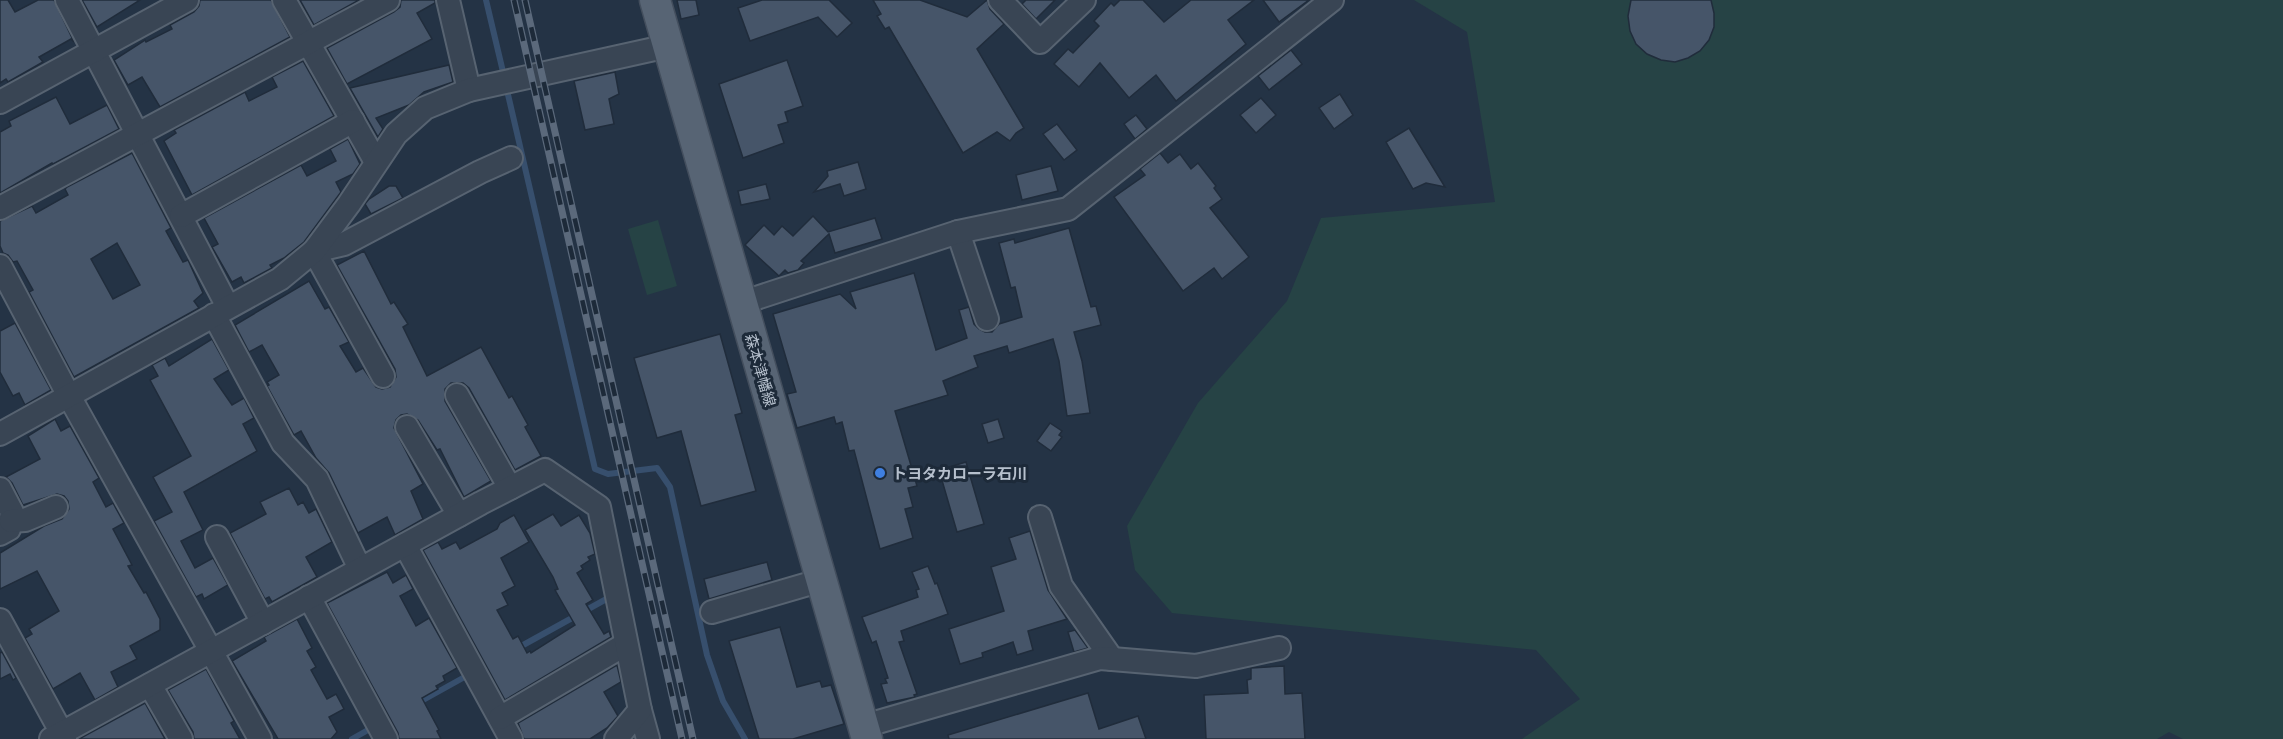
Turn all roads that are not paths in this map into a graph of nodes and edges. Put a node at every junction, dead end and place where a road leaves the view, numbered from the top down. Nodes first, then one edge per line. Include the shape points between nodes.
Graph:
1 (67, 0) edge
2 (187, 0) edge
3 (284, 0) edge
4 (388, 0) edge
5 (448, 0) edge
6 (655, 0) edge
7 (1000, 0) edge
8 (1084, 0) edge
9 (1332, 0) edge
10 (308, 43) junction
11 (668, 46) junction
12 (95, 50) junction
13 (469, 90) junction
14 (0, 102) edge
15 (353, 121) junction
16 (138, 134) junction
17 (511, 159) dead end
18 (376, 162) junction
19 (0, 208) edge
20 (181, 216) junction
21 (958, 232) junction
22 (314, 251) junction
23 (0, 266) edge
24 (741, 303) junction
25 (221, 311) junction
26 (987, 319) dead end
27 (383, 376) dead end
28 (458, 395) dead end
29 (69, 396) junction
30 (407, 427) dead end
31 (0, 434) edge
32 (510, 488) junction
33 (0, 489) edge
34 (56, 507) dead end
35 (459, 515) junction
36 (1040, 517) dead end
37 (5, 527) edge
38 (217, 537) dead end
39 (405, 545) junction
40 (360, 569) junction
41 (822, 580) junction
42 (309, 597) junction
43 (712, 612) dead end
44 (0, 620) edge
45 (263, 623) junction
46 (626, 644) junction
47 (1280, 648) dead end
48 (210, 652) junction
49 (1112, 659) junction
50 (150, 685) junction
51 (640, 710) junction
52 (500, 718) junction
53 (865, 732) edge
54 (60, 737) edge
55 (181, 739) edge
56 (260, 739) edge
57 (386, 739) edge
58 (511, 739) edge
59 (616, 739) edge
60 (648, 739) edge

1 - 12 street
2 - 12 street
3 - 10 street
4 - 10 street
5 - 13 street
6 - 11 main road, 森本津幡線
7 - 8 street via 1040,42
9 - 21 street via 1068,208
10 - 15 street
10 - 16 street
11 - 13 street
11 - 24 main road, 森本津幡線
12 - 14 street
12 - 16 street
13 - 18 street via 425,108 396,134
15 - 18 street
15 - 20 street
16 - 19 street
16 - 20 street
17 - 22 street via 344,244
18 - 22 street
20 - 25 street
21 - 24 street
21 - 26 street
22 - 25 street via 280,279
22 - 27 street
23 - 29 street
24 - 41 main road, 森本津幡線
25 - 29 street
25 - 40 street via 283,442 317,479
28 - 32 street
29 - 31 street
29 - 48 street
30 - 35 street
32 - 35 street
32 - 46 street via 545,470 599,507
33 - 37 street via 12,512
34 - 37 street
35 - 39 street
36 - 49 street via 1061,586
38 - 45 street
39 - 40 street
39 - 52 street
40 - 42 street
41 - 43 street
41 - 53 main road, 森本津幡線
42 - 45 street
42 - 57 street
44 - 54 street
45 - 48 street
46 - 51 street
46 - 52 street
47 - 49 street via 1196,666
48 - 50 street
48 - 56 street
49 - 53 street via 1100,658
50 - 54 street
50 - 55 street
51 - 59 street
51 - 60 street
52 - 58 street

